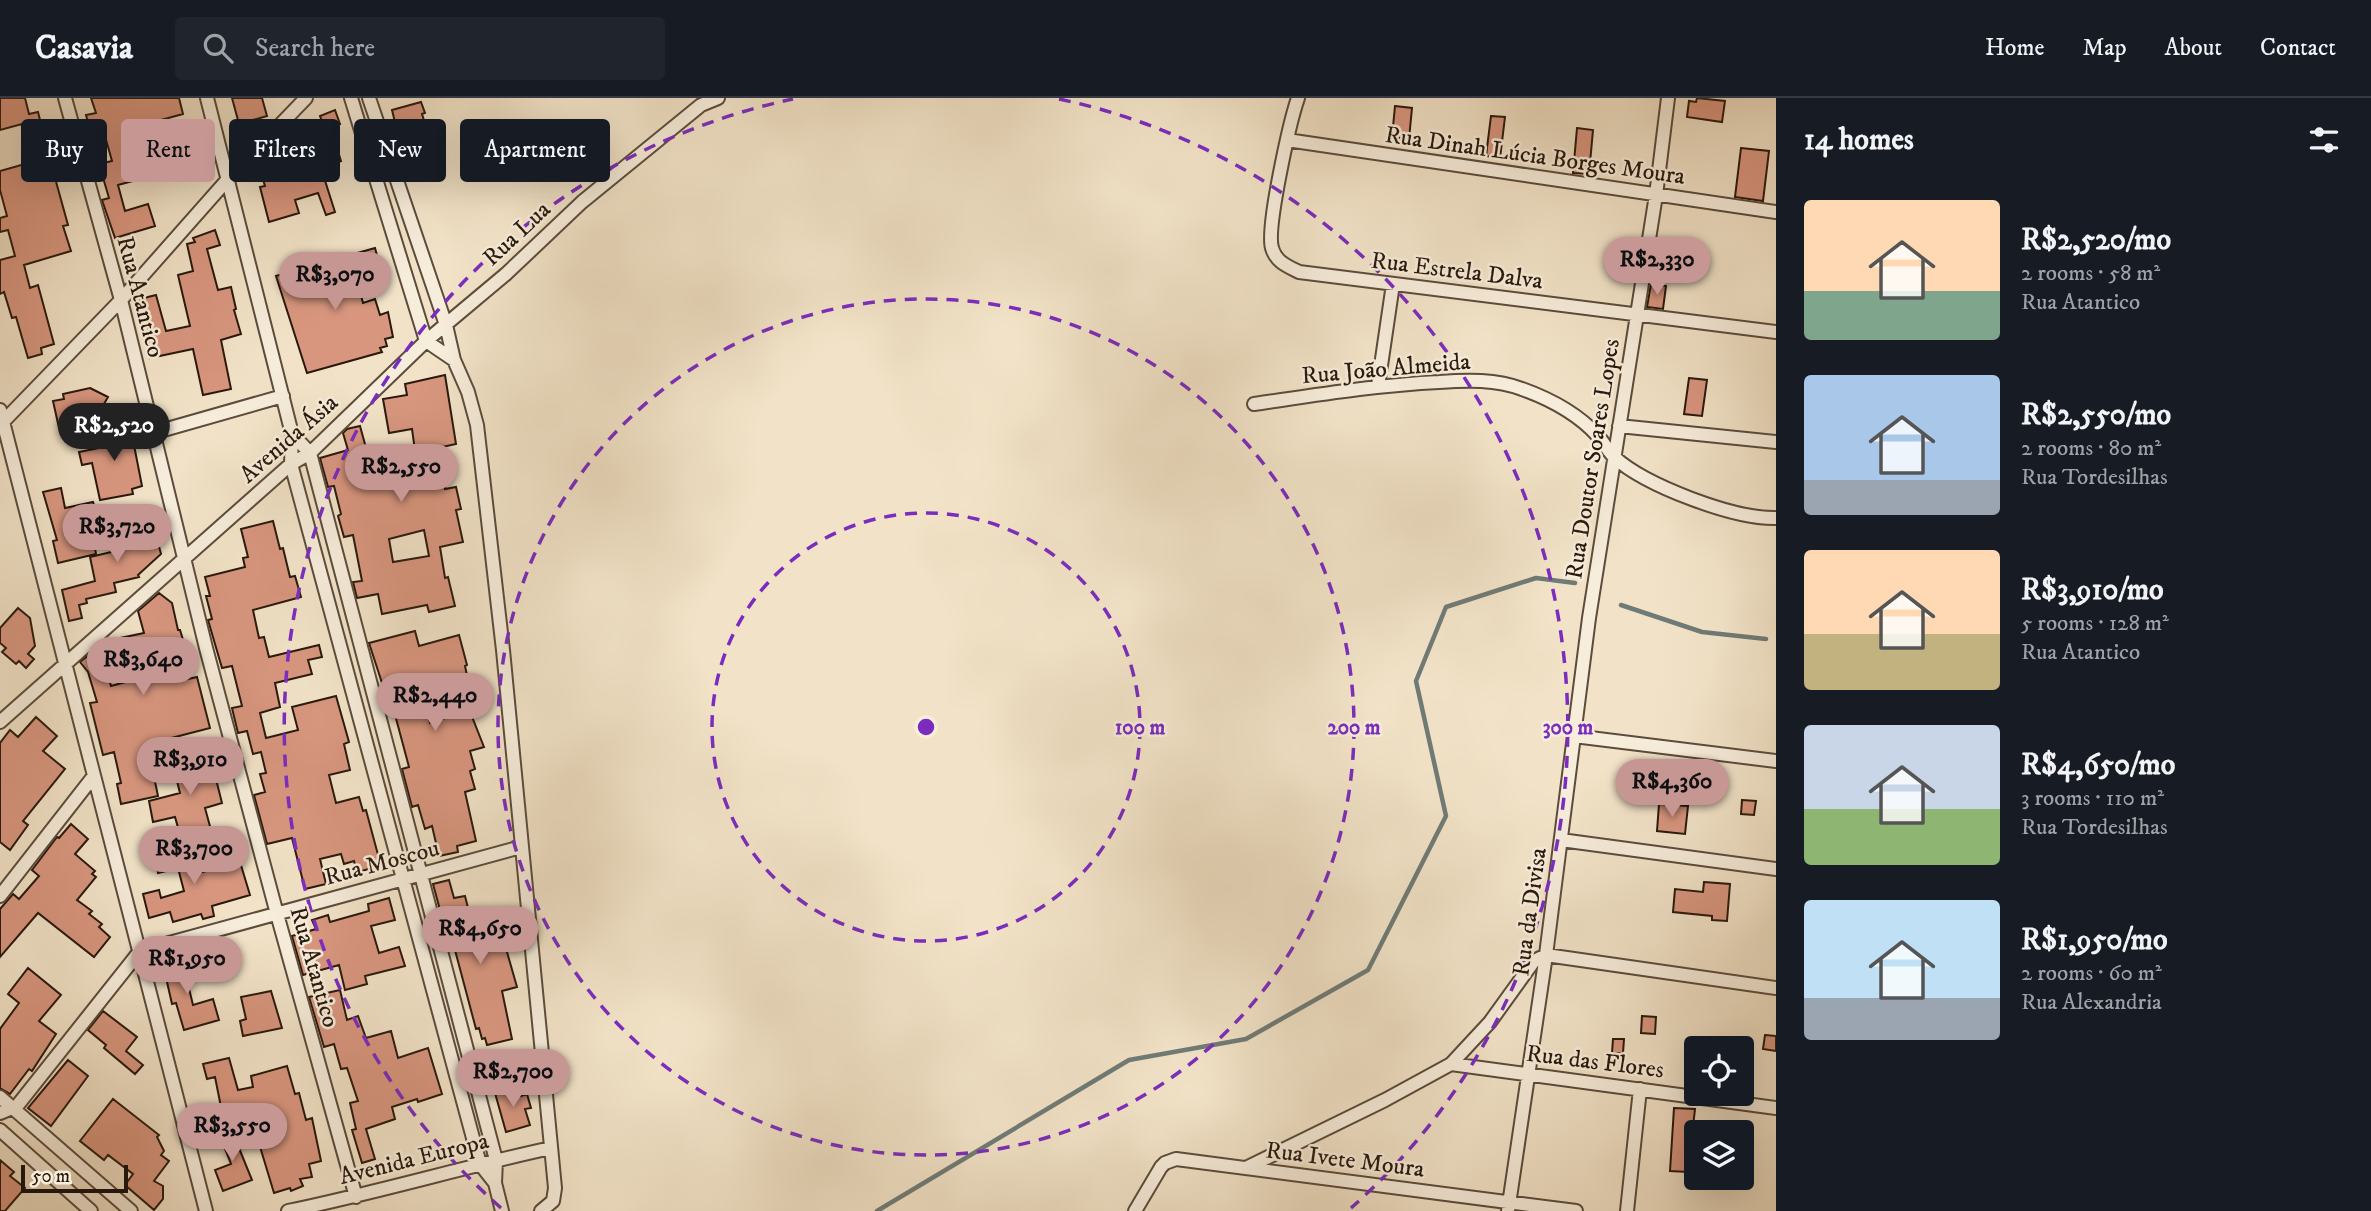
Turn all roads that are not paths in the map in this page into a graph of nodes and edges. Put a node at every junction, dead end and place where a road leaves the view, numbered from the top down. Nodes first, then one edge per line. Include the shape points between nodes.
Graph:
1 (65, 98) edge
2 (207, 98) edge
3 (306, 98) edge
4 (351, 98) edge
5 (369, 98) edge
6 (718, 98) edge
7 (1298, 98) edge
8 (1668, 98) edge
9 (1287, 140) junction
10 (228, 179) junction
11 (1656, 195) junction
12 (1776, 212) edge
13 (1393, 284) junction
14 (121, 300) junction
15 (1637, 315) junction
16 (446, 326) junction
17 (1776, 332) edge
18 (426, 341) junction
19 (454, 360) junction
20 (1378, 386) junction
21 (283, 396) junction
22 (1254, 404) dead end
23 (1, 419) edge
24 (1619, 426) junction
25 (153, 433) junction
26 (292, 434) junction
27 (1776, 442) edge
28 (310, 453) junction
29 (1613, 457) junction
30 (291, 464) junction
31 (1776, 518) edge
32 (186, 558) junction
33 (1589, 618) joint
34 (65, 665) junction
35 (0, 722) edge
36 (1574, 736) junction
37 (1776, 761) edge
38 (93, 777) junction
39 (1561, 840) junction
40 (521, 847) junction
41 (1776, 869) edge
42 (422, 873) junction
43 (402, 878) junction
44 (0, 896) edge
45 (277, 914) junction
46 (139, 951) junction
47 (1546, 956) junction
48 (1776, 988) edge
49 (1451, 1064) junction
50 (1527, 1075) junction
51 (1640, 1089) junction
52 (0, 1097) edge
53 (15, 1108) junction
54 (1776, 1108) edge
55 (0, 1112) edge
56 (0, 1129) edge
57 (551, 1148) junction
58 (496, 1160) junction
59 (480, 1164) junction
60 (1246, 1168) junction
61 (495, 1183) junction
62 (356, 1197) junction
63 (1508, 1206) edge
64 (91, 1211) edge
65 (131, 1211) edge
66 (206, 1211) edge
67 (288, 1211) edge
68 (502, 1211) edge
69 (541, 1211) edge
70 (1135, 1211) edge
71 (1576, 1211) edge
72 (1627, 1211) edge

1 - 14 street, Rua Atantico
2 - 10 street
3 - 10 street
4 - 18 street
5 - 16 street
6 - 16 street, Rua Lua via 701,105 582,202
7 - 9 street
8 - 11 street, Rua Doutor Soares Lopes
9 - 11 street, Rua Dinah Lúcia Borges Moura
9 - 13 street, Rua Estrela Dalva via 1270,238 1279,262 1299,272
10 - 14 street
10 - 21 street
11 - 12 street, Rua Dinah Lúcia Borges Moura
11 - 15 street, Rua Doutor Soares Lopes
13 - 15 street, Rua Estrela Dalva
13 - 20 street
14 - 23 street
14 - 25 street, Rua Atantico
15 - 17 street, Rua Estrela Dalva
15 - 24 street, Rua Doutor Soares Lopes
16 - 18 street, Avenida Ásia
16 - 19 street
18 - 19 street
18 - 28 street, Avenida Ásia
19 - 40 street via 477,425
20 - 22 street, Rua João Almeida
20 - 29 street, Rua João Almeida via 1453,381 1513,386 1563,407 1598,436
21 - 25 street
21 - 26 street
23 - 34 street
24 - 27 street
24 - 29 street, Rua Doutor Soares Lopes
25 - 32 street, Rua Atantico
26 - 28 street
26 - 30 street
28 - 30 street, Avenida Ásia
28 - 42 street
29 - 31 street, Rua João Almeida via 1698,501
29 - 33 street, Rua Doutor Soares Lopes
30 - 32 street, Avenida Ásia
30 - 43 street
32 - 34 street, Avenida Ásia
32 - 45 street, Rua Atantico
33 - 36 street, Rua da Divisa
34 - 35 street, Avenida Ásia
34 - 38 street
36 - 37 street
36 - 39 street, Rua da Divisa
38 - 44 street
38 - 46 street
39 - 41 street
39 - 47 street, Rua da Divisa
40 - 42 street, Rua Moscou
40 - 57 street
42 - 43 street, Rua Moscou
42 - 58 street
43 - 45 street, Rua Moscou
43 - 59 street
45 - 46 street, Rua Moscou
45 - 62 street, Rua Atantico
46 - 53 street
46 - 66 street
47 - 48 street
47 - 49 street via 1534,961 1490,1022
47 - 50 street, Rua da Divisa
49 - 50 street, Rua das Flores
49 - 60 street
50 - 51 street, Rua das Flores
50 - 63 street, Rua da Divisa
51 - 54 street, Rua das Flores
51 - 72 street
52 - 53 street
53 - 55 street
53 - 65 street
56 - 64 street
57 - 58 street, Avenida Europa
57 - 69 street via 555,1196
58 - 59 street, Avenida Europa
58 - 61 street
59 - 61 street
59 - 62 street, Avenida Europa
60 - 63 street, Rua Ivete Moura
60 - 70 street, Rua Ivete Moura via 1170,1161 1161,1167
61 - 68 street
62 - 67 street, Avenida Europa
63 - 71 street, Rua Ivete Moura

